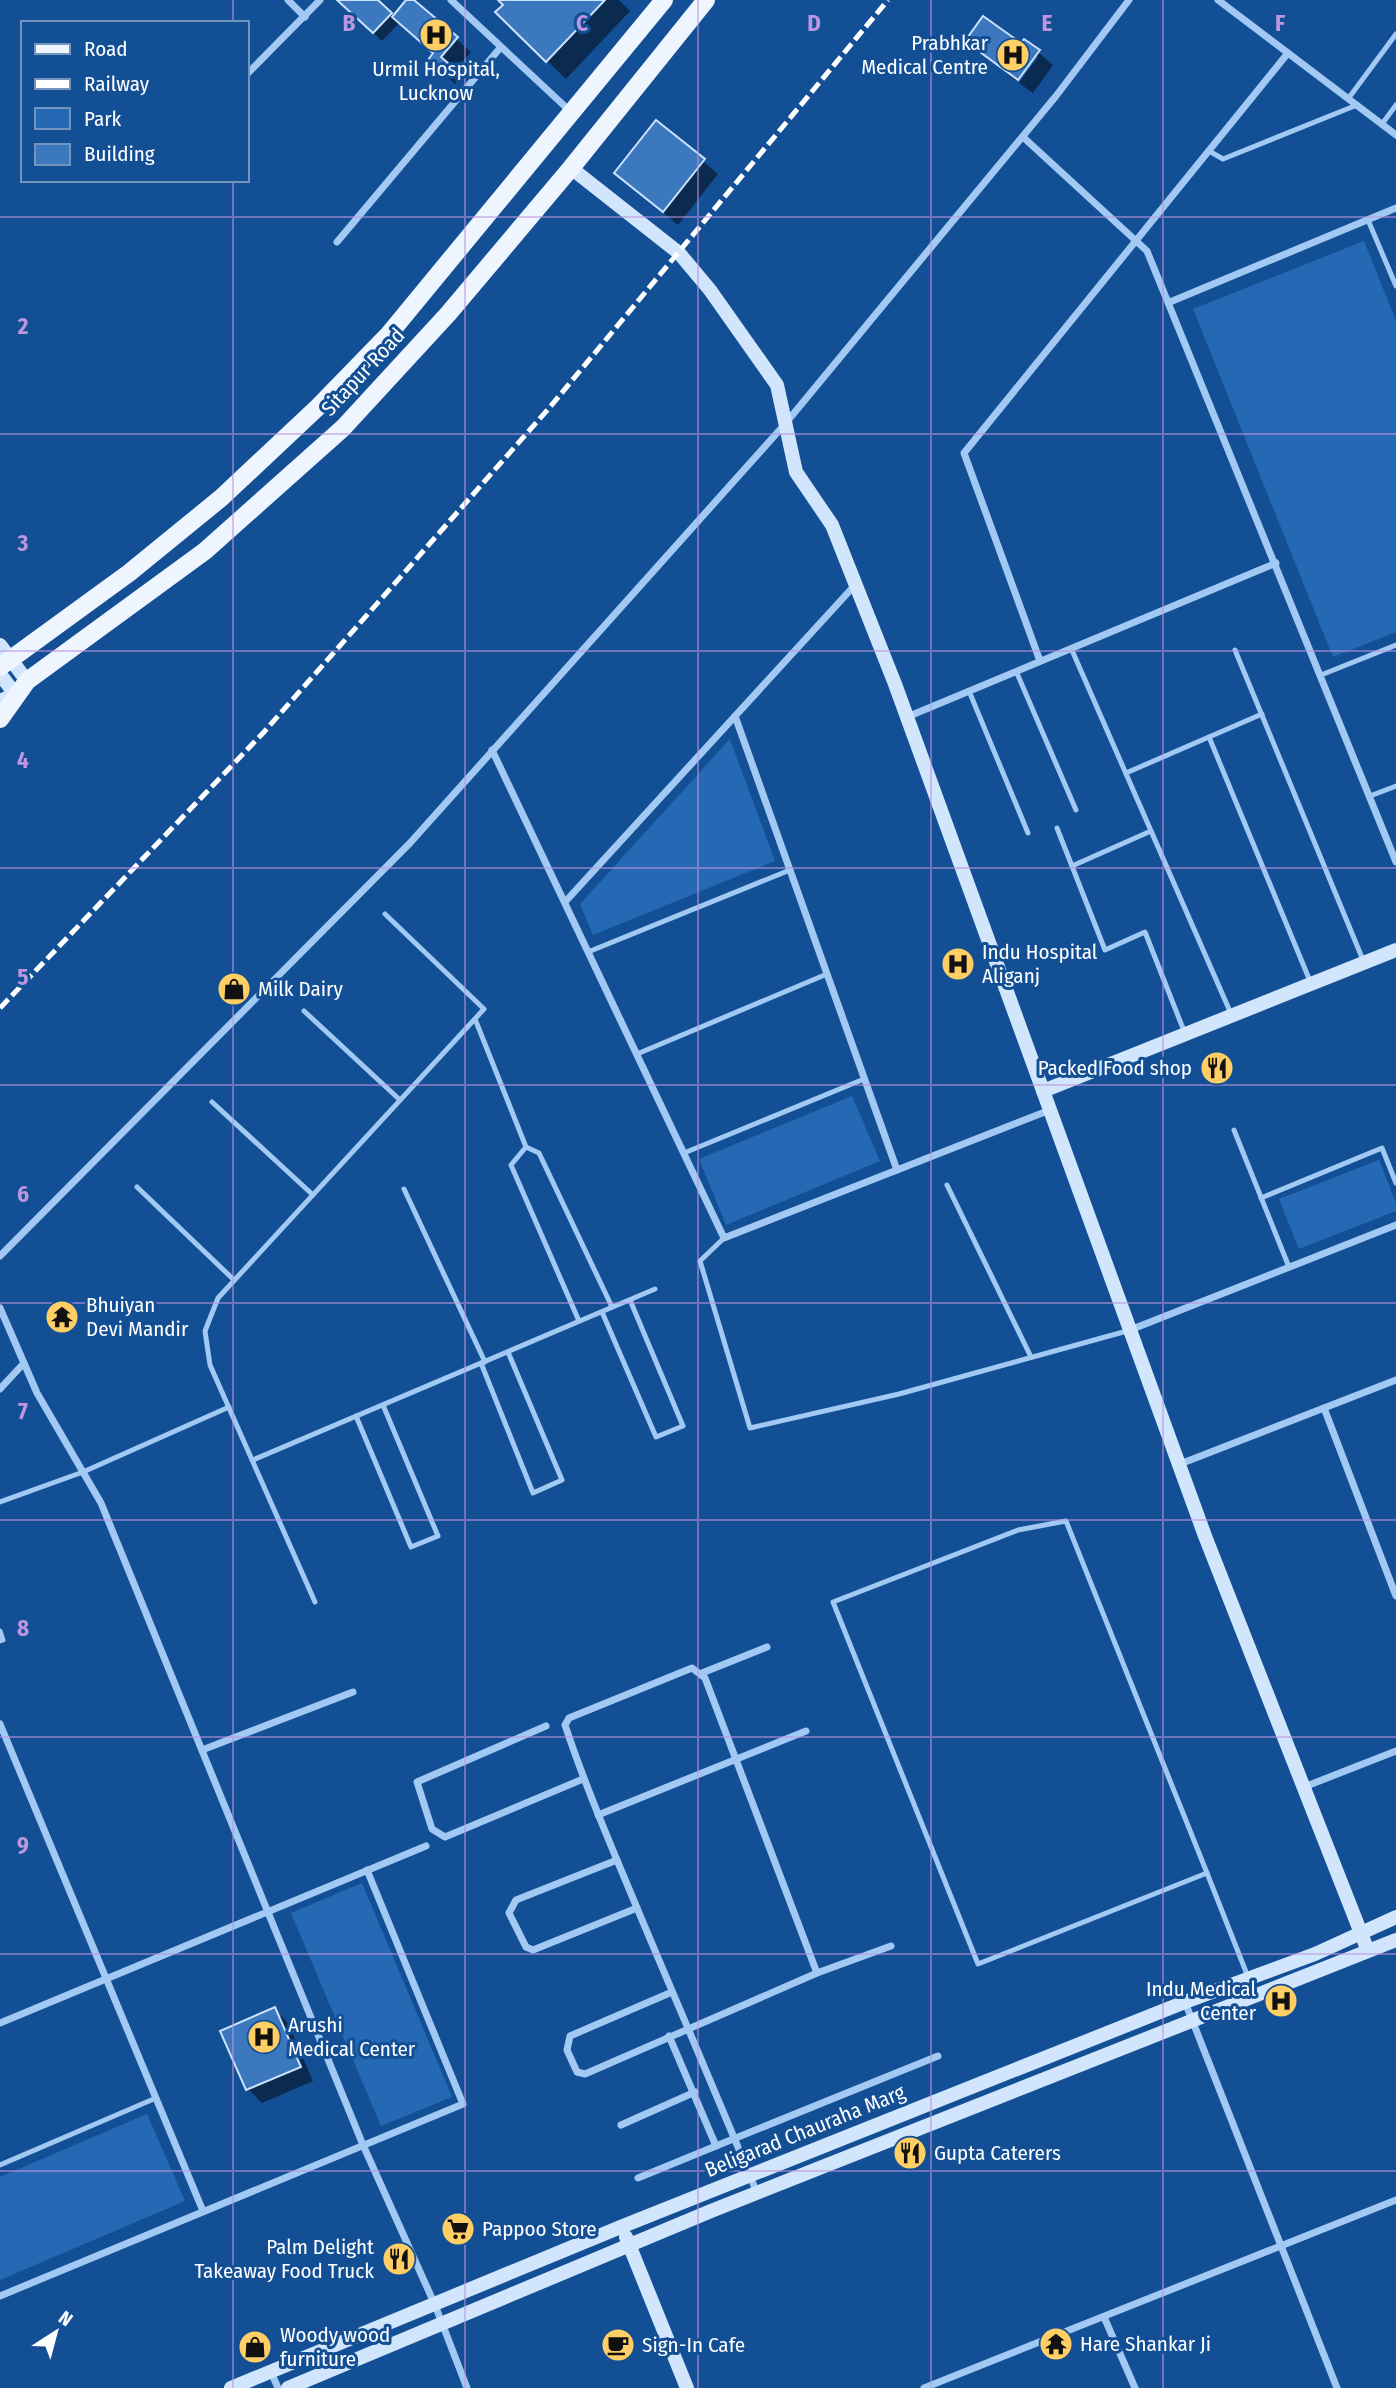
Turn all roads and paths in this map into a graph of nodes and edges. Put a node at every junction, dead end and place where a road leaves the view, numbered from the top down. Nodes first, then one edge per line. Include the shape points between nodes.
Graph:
1 (288, 0) edge
2 (320, 0) edge
3 (451, 0) edge
4 (664, 0) edge
5 (706, 0) edge
6 (1129, 0) edge
7 (1218, 0) edge
8 (305, 17) junction
9 (1396, 34) edge
10 (500, 48) junction
11 (1288, 54) junction
12 (248, 73) edge
13 (1348, 99) junction
14 (1357, 105) junction
15 (1396, 105) edge
16 (572, 113) junction
17 (1382, 124) junction
18 (1396, 135) edge
19 (1023, 137) junction
20 (1209, 151) junction
21 (571, 169) junction
22 (1396, 208) edge
23 (1368, 220) junction
24 (1137, 241) junction
25 (337, 242) dead end
26 (1396, 286) edge
27 (1170, 302) junction
28 (785, 424) junction
29 (1276, 563) junction
30 (855, 584) junction
31 (1396, 645) edge
32 (1071, 648) junction
33 (1235, 650) dead end
34 (3, 661) edge
35 (1040, 661) junction
36 (1016, 671) junction
37 (1321, 675) junction
38 (969, 691) junction
39 (14, 692) edge
40 (1262, 714) junction
41 (735, 716) junction
42 (907, 717) junction
43 (0, 719) edge
44 (1209, 737) junction
45 (492, 750) junction
46 (1126, 772) junction
47 (1396, 786) edge
48 (1370, 796) junction
49 (1076, 810) dead end
50 (1057, 828) dead end
51 (1151, 831) junction
52 (1028, 833) dead end
53 (1396, 862) edge
54 (1072, 866) junction
55 (790, 870) junction
56 (565, 902) junction
57 (385, 914) dead end
58 (1396, 950) edge
59 (588, 952) junction
60 (1364, 963) junction
61 (827, 974) junction
62 (1312, 984) junction
63 (304, 1011) dead end
64 (1232, 1016) junction
65 (475, 1020) junction
66 (1185, 1034) junction
67 (637, 1054) junction
68 (864, 1079) junction
69 (1043, 1090) junction
70 (400, 1100) junction
71 (212, 1102) dead end
72 (1050, 1110) junction
73 (1234, 1130) dead end
74 (526, 1147) junction
75 (684, 1153) junction
76 (897, 1170) junction
77 (1396, 1183) edge
78 (947, 1185) dead end
79 (137, 1187) dead end
80 (404, 1189) dead end
81 (313, 1195) junction
82 (1261, 1198) junction
83 (1396, 1225) edge
84 (724, 1237) junction
85 (0, 1256) edge
86 (1289, 1267) junction
87 (234, 1280) junction
88 (656, 1289) dead end
89 (629, 1300) junction
90 (612, 1307) junction
91 (0, 1308) edge
92 (602, 1312) junction
93 (579, 1321) junction
94 (1130, 1330) junction
95 (508, 1352) junction
96 (1031, 1357) junction
97 (483, 1362) junction
98 (24, 1363) junction
99 (1396, 1380) edge
100 (0, 1389) edge
101 (383, 1405) junction
102 (229, 1407) junction
103 (1324, 1408) junction
104 (356, 1416) junction
105 (253, 1460) junction
106 (1179, 1465) junction
107 (83, 1472) junction
108 (0, 1502) edge
109 (1396, 1596) edge
110 (315, 1602) dead end
111 (0, 1631) edge
112 (0, 1641) edge
113 (767, 1647) dead end
114 (702, 1673) junction
115 (353, 1692) dead end
116 (0, 1724) edge
117 (546, 1726) dead end
118 (806, 1731) dead end
119 (202, 1750) junction
120 (1396, 1751) edge
121 (736, 1759) junction
122 (583, 1779) junction
123 (1304, 1787) junction
124 (598, 1815) junction
125 (426, 1846) dead end
126 (617, 1860) junction
127 (367, 1870) junction
128 (1207, 1873) junction
129 (637, 1908) junction
130 (268, 1912) junction
131 (1396, 1917) edge
132 (1362, 1931) junction
133 (1396, 1940) edge
134 (891, 1946) dead end
135 (1368, 1951) junction
136 (817, 1973) junction
137 (106, 1979) junction
138 (1249, 1979) junction
139 (672, 1992) junction
140 (1185, 2002) junction
141 (1194, 2021) junction
142 (0, 2022) edge
143 (687, 2028) junction
144 (670, 2036) junction
145 (938, 2056) dead end
146 (695, 2092) junction
147 (156, 2098) junction
148 (621, 2125) dead end
149 (734, 2138) junction
150 (363, 2145) junction
151 (716, 2146) junction
152 (0, 2165) edge
153 (750, 2176) junction
154 (638, 2178) dead end
155 (757, 2193) junction
156 (1396, 2200) edge
157 (203, 2211) junction
158 (623, 2226) junction
159 (629, 2246) junction
160 (1282, 2246) junction
161 (0, 2296) edge
162 (435, 2305) junction
163 (1104, 2317) junction
164 (443, 2326) junction
165 (271, 2371) junction
166 (231, 2388) edge
167 (278, 2388) edge
168 (288, 2388) edge
169 (467, 2388) edge
170 (687, 2388) edge
171 (924, 2388) edge
172 (1135, 2388) edge
173 (1337, 2388) edge

1 - 8 street
2 - 8 street
3 - 10 street
4 - 16 main road, Sitapur Road
5 - 21 main road, Sitapur Road
6 - 19 street
7 - 11 street
8 - 12 street
9 - 13 lane
10 - 16 street
10 - 25 street
11 - 13 street
11 - 20 street
13 - 14 street
14 - 17 street
14 - 20 lane via 1223,159
15 - 17 lane
16 - 34 main road, Sitapur Road via 389,334 318,407 221,498 129,573
17 - 18 street
19 - 24 street
19 - 28 street
20 - 24 street
21 - 28 street via 679,253 777,385
21 - 39 main road, Sitapur Road via 343,428 205,551
22 - 23 street
23 - 26 lane
23 - 27 street
24 - 27 street via 1147,251
24 - 35 street via 964,453
27 - 29 street
28 - 30 street via 796,472 832,525
28 - 45 street
29 - 32 street
29 - 37 street
30 - 41 street
30 - 42 street
31 - 37 lane
32 - 35 street
32 - 46 lane
33 - 40 lane
34 - 39 street
35 - 36 street
36 - 38 street
36 - 49 lane
37 - 48 street
38 - 42 street
38 - 52 lane
39 - 43 main road, Sitapur Road
40 - 44 lane
40 - 60 lane
41 - 55 street
41 - 56 street
42 - 69 street
44 - 46 lane
44 - 62 lane
45 - 56 street
45 - 85 street via 410,843
46 - 51 lane
47 - 48 lane
48 - 53 street
50 - 54 lane
51 - 54 lane
51 - 64 lane
54 - 66 lane via 1105,950 1145,932
55 - 59 lane
55 - 61 street
56 - 59 street
57 - 65 lane via 484,1009
58 - 60 street
59 - 67 street
60 - 62 street
61 - 67 lane
61 - 68 street
62 - 64 street
63 - 70 lane
64 - 66 street
65 - 70 lane
65 - 74 lane
66 - 69 street
67 - 75 street
68 - 75 lane
68 - 76 street
69 - 72 street
70 - 81 lane
71 - 81 lane
72 - 76 street
72 - 94 street
73 - 82 lane
74 - 90 lane via 539,1153
74 - 93 lane via 511,1165
75 - 84 street
76 - 84 street
77 - 82 lane via 1382,1148
78 - 96 lane
79 - 87 lane
80 - 97 lane
81 - 87 lane
82 - 86 lane
83 - 86 street
84 - 96 lane via 700,1261 750,1427 899,1394
86 - 94 street
87 - 102 lane via 218,1298 205,1331 210,1365
88 - 89 lane
89 - 90 lane
89 - 92 lane via 683,1426 656,1437
90 - 92 lane
91 - 98 street
92 - 93 lane
93 - 95 lane
94 - 96 lane
94 - 106 street
95 - 97 lane
95 - 97 lane via 562,1480 533,1493
97 - 101 lane
98 - 100 street
98 - 107 street
99 - 103 street
101 - 104 lane
101 - 104 lane via 438,1536 411,1547
102 - 105 lane
102 - 107 lane
103 - 106 street
103 - 109 street
104 - 105 lane
105 - 110 lane
106 - 123 street
107 - 108 lane
107 - 119 street via 102,1503
111 - 112 lane
113 - 114 street
114 - 121 street
114 - 122 street via 683,1670 569,1718 565,1725
115 - 119 street
116 - 137 street
117 - 122 street via 417,1782 432,1829 445,1837
118 - 121 street
119 - 130 street
120 - 123 street
121 - 124 street
121 - 136 street
122 - 124 street
123 - 132 street
124 - 126 street
125 - 127 street
126 - 129 street
126 - 129 street via 516,1900 509,1913 526,1947 533,1950
127 - 130 street
127 - 150 street via 463,2104
128 - 128 lane via 978,1964 833,1602 1018,1530 1066,1521
128 - 138 lane
129 - 139 street
130 - 137 street
130 - 150 street
131 - 132 street, Beligarad Chauraha Marg
132 - 135 street
132 - 138 street, Beligarad Chauraha Marg
133 - 135 street
134 - 136 street
135 - 141 street
136 - 143 street
137 - 142 street
137 - 147 street
138 - 140 street, Beligarad Chauraha Marg
139 - 143 street
139 - 144 street via 574,2033 567,2050 578,2072 585,2074
140 - 141 street
140 - 153 street, Beligarad Chauraha Marg
141 - 155 street
141 - 160 street
143 - 144 street
143 - 149 street
144 - 146 street
145 - 149 street
146 - 148 street
146 - 151 street
147 - 152 lane
147 - 157 street
149 - 151 street
149 - 153 street
150 - 157 street
150 - 162 street
151 - 154 street
153 - 155 street
153 - 158 street, Beligarad Chauraha Marg
155 - 159 street
156 - 160 street
157 - 161 street
158 - 159 street
158 - 162 street, Beligarad Chauraha Marg
159 - 164 street
159 - 170 street
160 - 163 street
160 - 173 street
162 - 164 street
162 - 165 street, Beligarad Chauraha Marg
163 - 171 street
163 - 172 street
164 - 168 street
164 - 169 street
165 - 166 street, Beligarad Chauraha Marg
165 - 167 street

